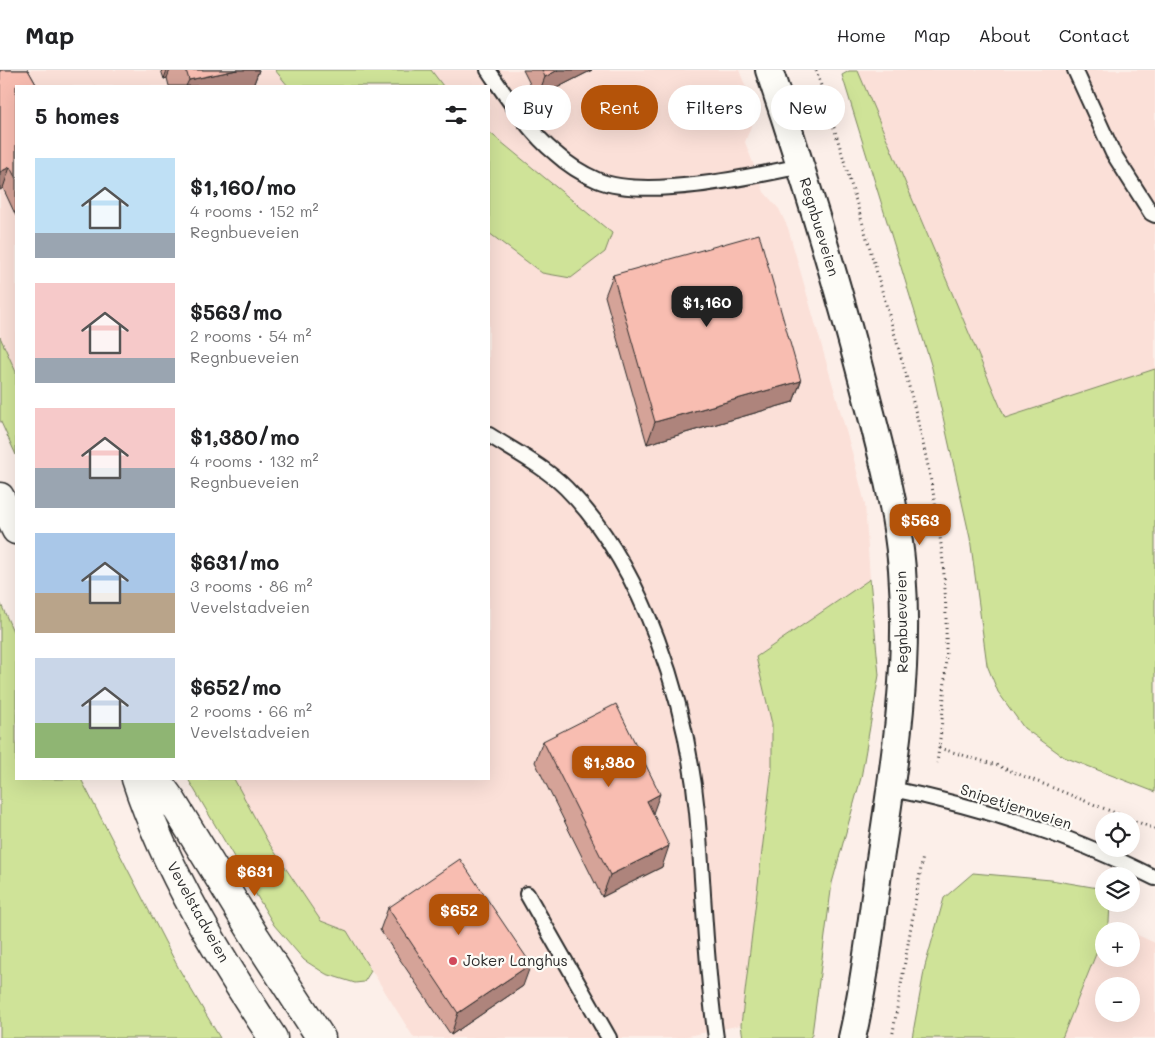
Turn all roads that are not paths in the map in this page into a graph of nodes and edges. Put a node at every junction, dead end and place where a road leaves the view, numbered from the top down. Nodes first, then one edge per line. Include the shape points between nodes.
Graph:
1 (488, 70) edge
2 (769, 70) edge
3 (1075, 70) edge
4 (801, 166) junction
5 (1155, 215) edge
6 (490, 435) edge
7 (0, 497) edge
8 (15, 528) edge
9 (136, 780) edge
10 (157, 780) edge
11 (892, 790) junction
12 (1155, 878) edge
13 (527, 894) dead end
14 (273, 1038) edge
15 (321, 1038) edge
16 (609, 1038) edge
17 (716, 1038) edge
18 (852, 1038) edge

1 - 4 lane via 515,109 554,153 597,180 660,188 742,179
2 - 4 street, Regnbueveien
3 - 5 lane via 1113,153
4 - 11 street, Regnbueveien via 854,346 894,514 902,567 905,627
6 - 17 lane via 565,487 593,519 620,558 650,620 688,751 697,811 708,987
7 - 8 main road
9 - 14 main road, Vevelstadveien via 146,810 192,905
10 - 15 main road
11 - 12 lane, Snipetjernveien via 932,797 1023,824 1091,849
11 - 18 street, Regnbueveien
13 - 16 lane

